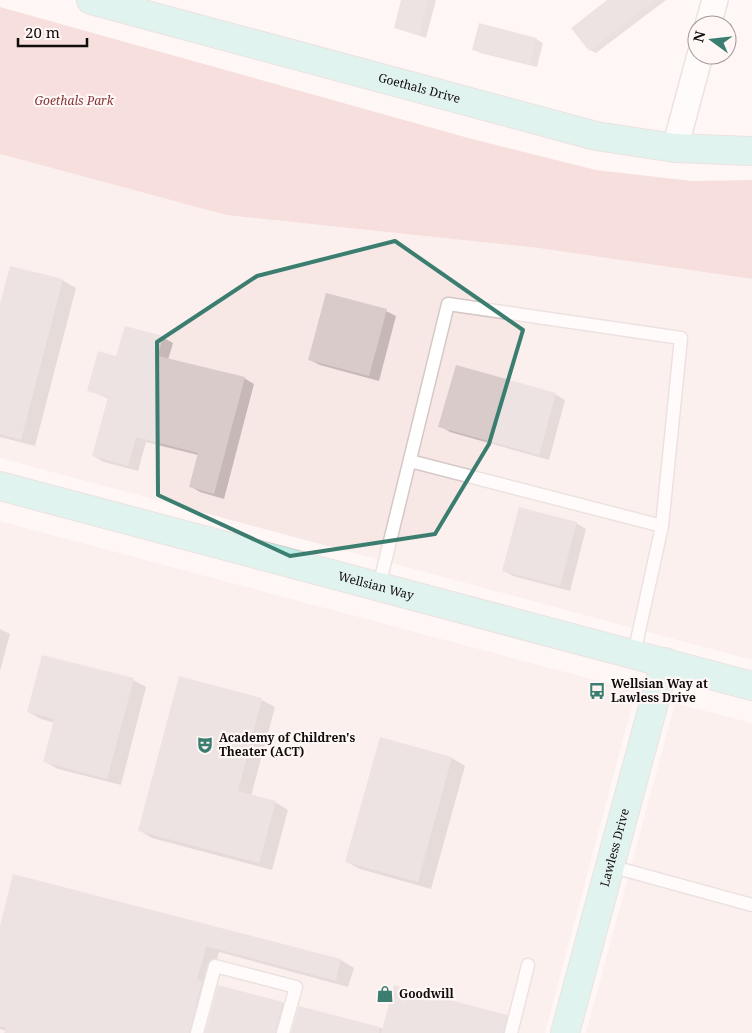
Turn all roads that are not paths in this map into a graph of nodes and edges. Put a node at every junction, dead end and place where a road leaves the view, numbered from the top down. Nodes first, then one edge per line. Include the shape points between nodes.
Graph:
1 (91, 0) edge
2 (715, 0) edge
3 (711, 15) edge
4 (697, 65) edge
5 (675, 148) junction
6 (752, 151) edge
7 (410, 461) junction
8 (0, 486) edge
9 (662, 526) junction
10 (379, 586) junction
11 (634, 654) junction
12 (665, 662) junction
13 (752, 686) edge
14 (610, 866) junction
15 (752, 905) edge
16 (528, 964) dead end
17 (197, 1033) edge
18 (283, 1033) edge
19 (511, 1033) edge
20 (566, 1033) edge

1 - 5 street, Goethals Drive via 596,136
2 - 3 street
4 - 5 street
5 - 6 street, Goethals Drive
7 - 9 lane
7 - 9 lane via 448,304 680,338
7 - 10 lane
8 - 10 street, Wellsian Way
9 - 11 lane
10 - 11 street, Wellsian Way
11 - 12 street, Wellsian Way
12 - 13 street, Wellsian Way
12 - 14 street, Lawless Drive
14 - 15 lane
14 - 20 street, Lawless Drive
16 - 19 lane
17 - 18 lane via 215,966 296,987

